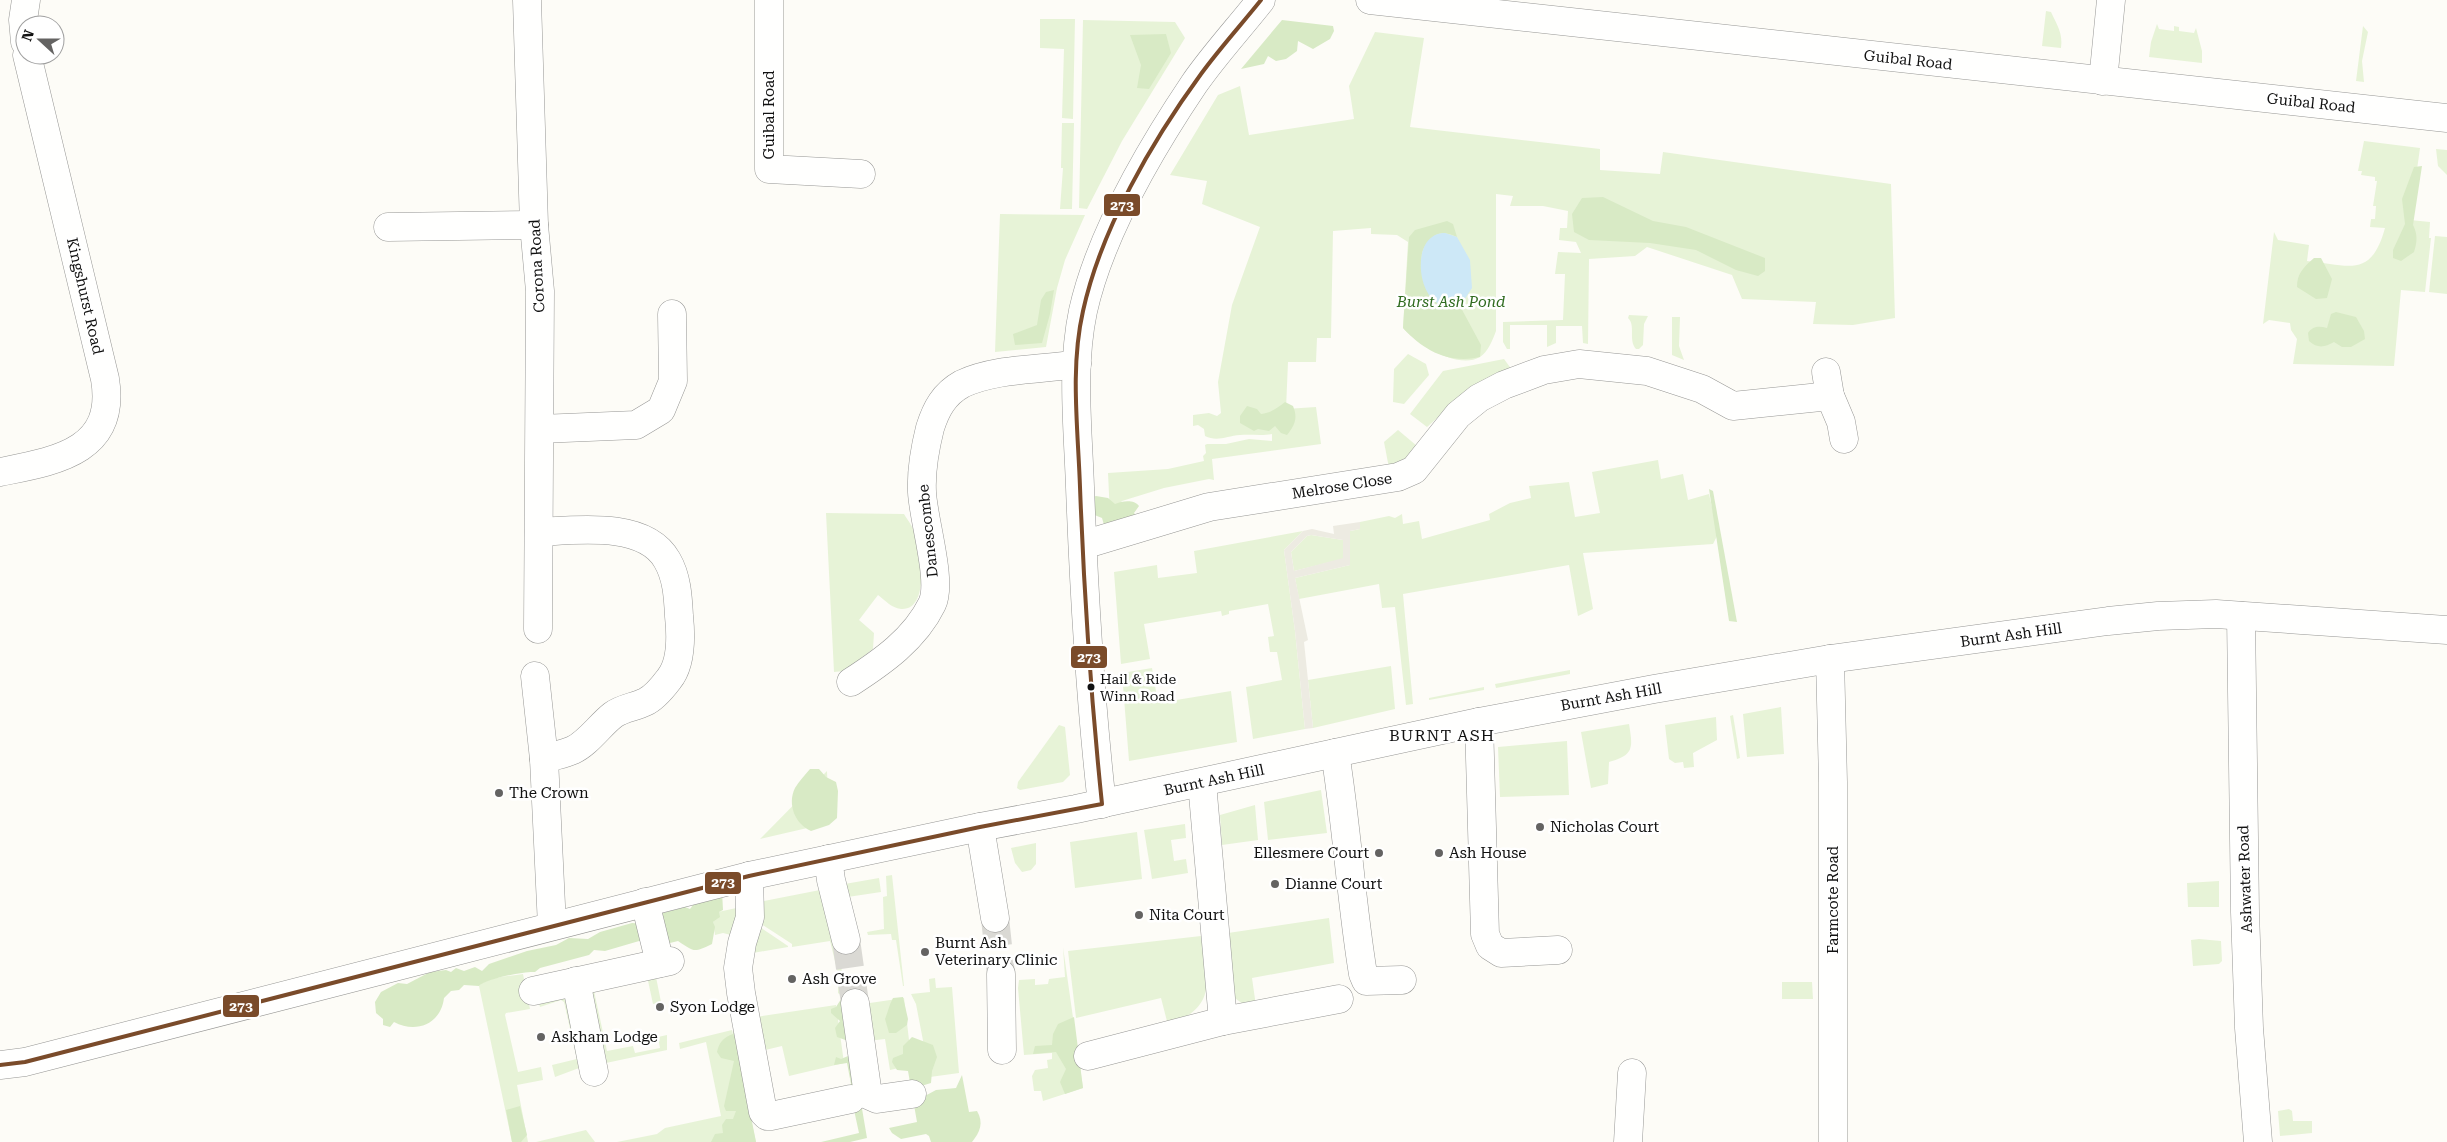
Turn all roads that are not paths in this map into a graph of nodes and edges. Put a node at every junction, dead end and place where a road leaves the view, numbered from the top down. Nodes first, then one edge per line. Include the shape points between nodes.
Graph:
1 (26, 0) edge
2 (527, 0) edge
3 (769, 0) edge
4 (1261, 0) edge
5 (1370, 0) edge
6 (2112, 0) edge
7 (24, 15) edge
8 (29, 65) edge
9 (2103, 81) junction
10 (2447, 118) edge
11 (861, 174) dead end
12 (534, 225) junction
13 (388, 226) dead end
14 (672, 314) dead end
15 (1077, 364) junction
16 (540, 429) junction
17 (1844, 439) dead end
18 (0, 472) edge
19 (539, 532) junction
20 (1082, 545) junction
21 (2241, 616) junction
22 (538, 629) dead end
23 (2447, 630) edge
24 (1830, 659) junction
25 (534, 676) dead end
26 (851, 682) dead end
27 (1478, 722) junction
28 (1335, 753) junction
29 (544, 759) junction
30 (1202, 782) junction
31 (1102, 804) junction
32 (980, 827) junction
33 (828, 859) junction
34 (750, 876) junction
35 (645, 902) junction
36 (995, 918) tunnel mouth
37 (552, 926) junction
38 (846, 940) tunnel mouth
39 (1558, 950) dead end
40 (1001, 974) tunnel mouth
41 (1402, 980) dead end
42 (576, 981) junction
43 (533, 991) dead end
44 (1339, 999) dead end
45 (855, 1003) tunnel mouth
46 (1223, 1021) junction
47 (1002, 1050) dead end
48 (1088, 1056) dead end
49 (0, 1065) edge
50 (594, 1072) dead end
51 (1632, 1073) dead end
52 (912, 1094) dead end
53 (850, 1099) dead end
54 (1628, 1142) edge
55 (1833, 1142) edge
56 (2258, 1142) edge

1 - 7 street
2 - 12 street, Corona Road
3 - 11 street, Guibal Road via 769,169
4 - 15 street via 1195,83 1118,214 1085,304
5 - 9 street, Guibal Road
6 - 9 street
8 - 18 street, Kingshurst Road via 104,379 106,405 98,429 71,454
9 - 10 street, Guibal Road
12 - 13 street
12 - 16 street, Corona Road via 540,290
14 - 16 street via 673,381 661,410 636,425
15 - 20 street
15 - 26 street, Danescombe via 980,377 948,393 935,413 923,474 922,491 934,580 933,603 918,626 890,656
16 - 19 street, Corona Road
17 - 20 street, Melrose Close via 1828,384 1733,406 1702,389 1647,371 1579,364 1544,370 1479,398 1458,416 1414,470 1398,477 1209,507
19 - 22 street, Corona Road
19 - 29 street via 628,533 652,544 667,560 673,575 680,627 680,643 671,677 647,702 615,713 574,750
20 - 31 street via 1091,702
21 - 23 street, Burnt Ash Hill
21 - 24 street, Burnt Ash Hill via 2200,615 2108,621
21 - 56 street, Ashwater Road via 2245,912 2249,1028
24 - 27 street, Burnt Ash Hill
24 - 55 street, Farmcote Road
25 - 29 street
27 - 28 street, Burnt Ash Hill
27 - 39 street via 1485,934 1490,946 1501,953
28 - 30 street, Burnt Ash Hill
28 - 41 street via 1363,974 1366,980
29 - 37 street
30 - 31 street, Burnt Ash Hill
30 - 46 street
31 - 32 street, Burnt Ash Hill
32 - 33 street, Burnt Ash Hill
32 - 36 street
33 - 34 street, Burnt Ash Hill
33 - 38 street
34 - 35 street, Burnt Ash Hill
34 - 53 street via 750,917 738,968 763,1112 771,1116
35 - 37 street, Burnt Ash Hill
35 - 42 street via 665,962
37 - 49 street, Burnt Ash Hill via 26,1062
40 - 47 street
42 - 43 street
42 - 50 street
44 - 46 street
45 - 52 street via 868,1095 878,1099
46 - 48 street
51 - 54 street

